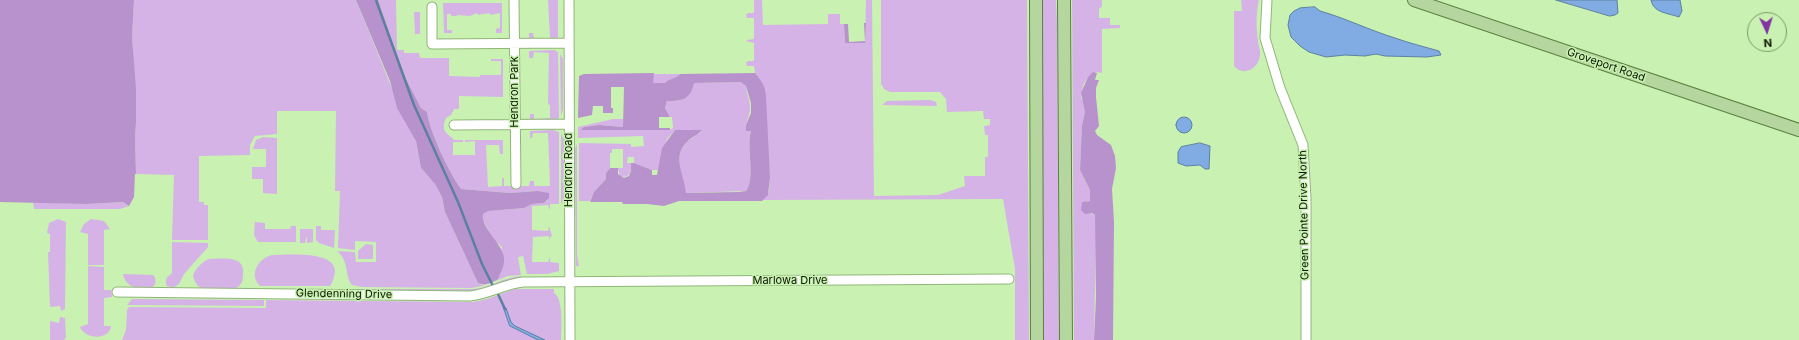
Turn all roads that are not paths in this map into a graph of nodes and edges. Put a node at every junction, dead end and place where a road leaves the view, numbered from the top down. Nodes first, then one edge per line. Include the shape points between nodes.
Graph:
1 (514, 0) edge
2 (568, 0) edge
3 (1036, 0) edge
4 (1064, 0) edge
5 (1267, 0) edge
6 (1414, 0) edge
7 (432, 7) dead end
8 (569, 43) junction
9 (515, 44) junction
10 (569, 124) junction
11 (454, 125) dead end
12 (515, 125) junction
13 (1799, 130) edge
14 (516, 184) dead end
15 (1009, 279) dead end
16 (570, 282) junction
17 (117, 292) dead end
18 (570, 340) edge
19 (1037, 340) edge
20 (1066, 340) edge
21 (1306, 340) edge

1 - 9 street, Hendron Park
2 - 8 street, Hendron Road
3 - 19 main road
4 - 20 main road
5 - 21 street, Green Pointe Drive North via 1265,38 1280,88 1302,145 1306,204
6 - 13 main road, Groveport Road
7 - 9 street via 432,44
8 - 9 street
8 - 10 street, Hendron Road
9 - 12 street, Hendron Park
10 - 12 street
10 - 16 street, Hendron Road
11 - 12 street
12 - 14 street, Hendron Park
15 - 16 street, Marlowa Drive
16 - 17 street, Glendenning Drive via 523,282 470,296
16 - 18 street, Hendron Road

